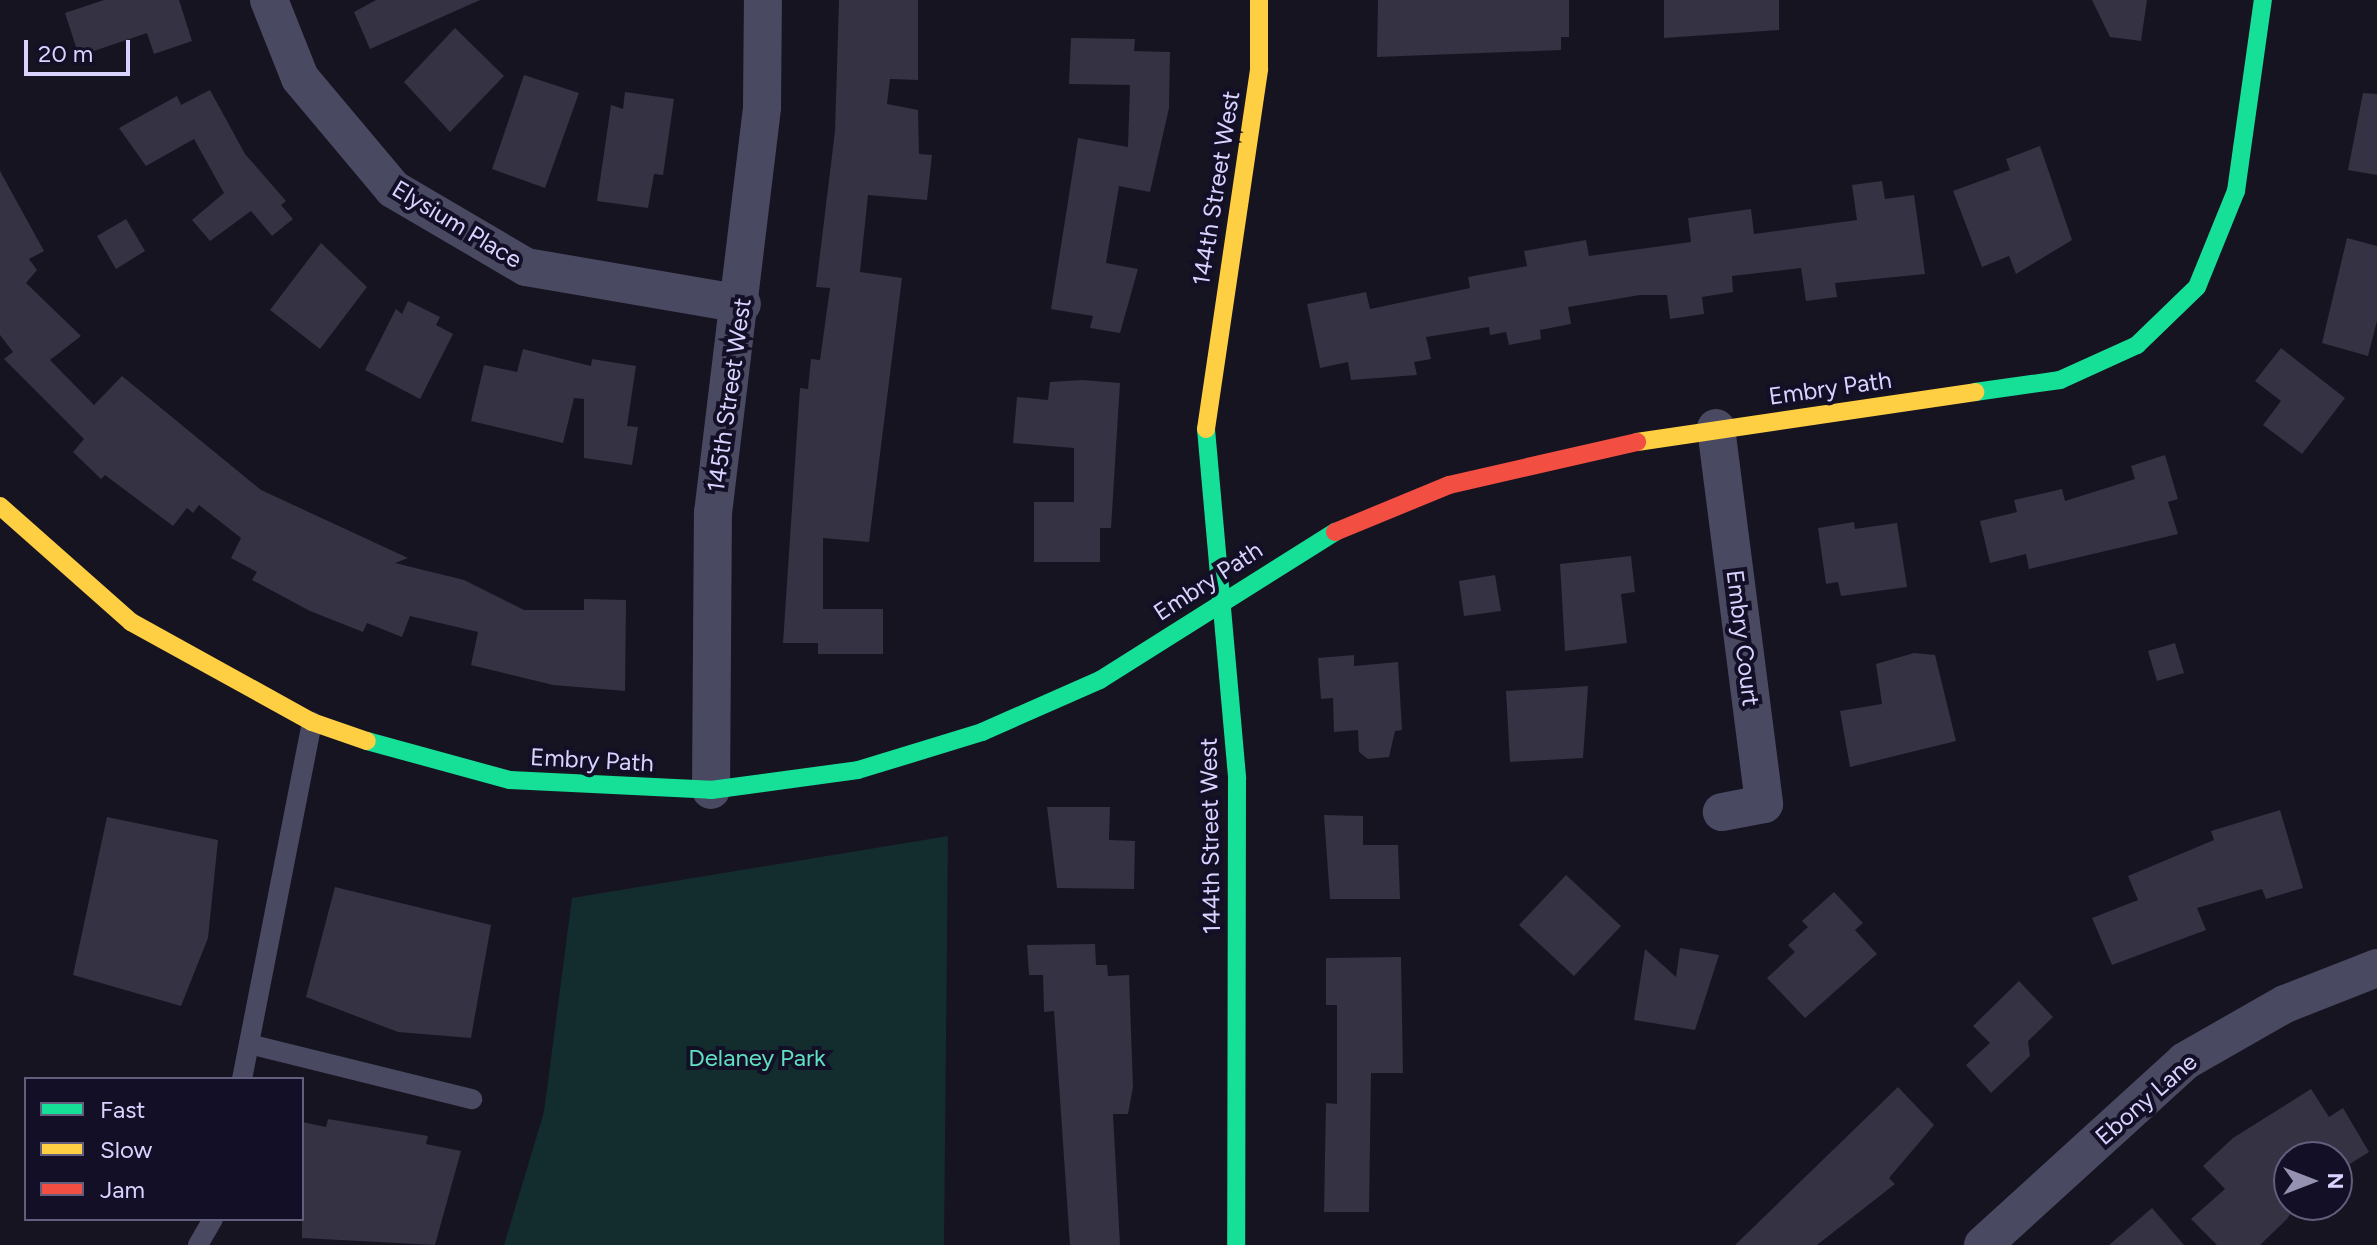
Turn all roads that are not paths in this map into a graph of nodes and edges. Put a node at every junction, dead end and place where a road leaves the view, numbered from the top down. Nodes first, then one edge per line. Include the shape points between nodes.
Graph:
1 (269, 0) edge
2 (763, 0) edge
3 (1259, 0) edge
4 (2263, 0) edge
5 (742, 304) junction
6 (1716, 428) junction
7 (0, 506) edge
8 (1218, 604) junction
9 (312, 722) junction
10 (711, 790) junction
11 (1722, 812) dead end
12 (2377, 968) edge
13 (249, 1044) junction
14 (242, 1077) edge
15 (472, 1099) dead end
16 (212, 1221) edge
17 (198, 1245) edge
18 (1236, 1245) edge
19 (1983, 1245) edge

1 - 5 street, Elysium Place via 300,78 393,189 526,267
2 - 5 street, 145th Street West via 762,107
3 - 8 street, 144th Street West via 1259,69 1204,412
4 - 6 street, Embry Path via 2236,191 2197,287 2137,345 2060,380
5 - 10 street, 145th Street West via 713,513
6 - 8 street, Embry Path via 1583,450 1449,485 1315,540
6 - 11 street, Embry Court via 1764,804
7 - 9 street, Embry Path via 131,622
8 - 10 street, Embry Path via 1100,680 982,732 858,770
8 - 18 street, 144th Street West via 1237,779
9 - 10 street, Embry Path via 510,780
9 - 13 lane
12 - 19 street, Ebony Lane via 2285,1004 2185,1061
13 - 14 lane
13 - 15 lane
16 - 17 lane

